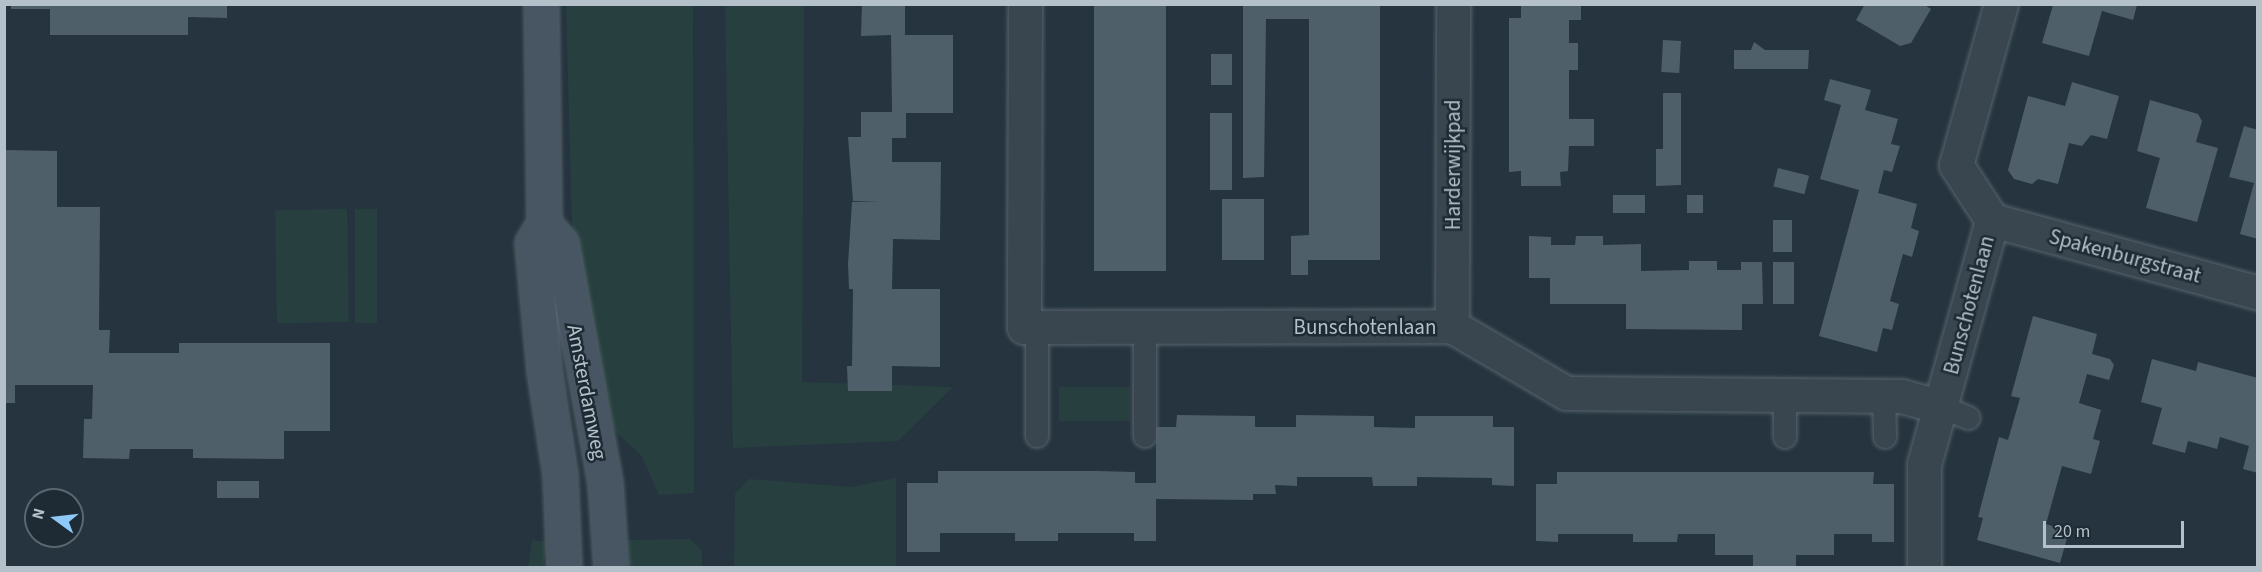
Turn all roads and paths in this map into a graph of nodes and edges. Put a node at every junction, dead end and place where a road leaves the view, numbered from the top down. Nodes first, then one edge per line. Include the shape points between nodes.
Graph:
1 (541, 4) edge
2 (1025, 4) edge
3 (1453, 4) edge
4 (2001, 4) edge
5 (1992, 220) junction
6 (544, 223) junction
7 (2258, 293) edge
8 (1452, 326) junction
9 (1145, 327) junction
10 (1024, 333) junction
11 (1785, 395) junction
12 (1884, 396) junction
13 (1939, 406) junction
14 (1969, 418) dead end
15 (1036, 436) dead end
16 (1145, 436) dead end
17 (1785, 437) dead end
18 (1885, 437) dead end
19 (564, 567) edge
20 (612, 567) edge
21 (1924, 567) edge

1 - 6 main road, Amsterdamweg
2 - 10 street
3 - 8 street, Harderwijkpad
4 - 5 street, Bunschotenlaan via 1956,165
5 - 7 street, Spakenburgstraat
5 - 13 street, Bunschotenlaan
6 - 19 main road, Amsterdamweg via 532,243 544,370 560,474
6 - 20 main road, Amsterdamweg via 561,243 605,483
8 - 9 street, Bunschotenlaan
8 - 11 street, Bunschotenlaan via 1566,393
9 - 10 street, Bunschotenlaan
9 - 16 lane
10 - 15 lane
11 - 12 street, Bunschotenlaan
11 - 17 lane
12 - 13 street, Bunschotenlaan via 1901,396
12 - 18 lane
13 - 14 lane
13 - 21 street, Bunschotenlaan via 1924,464

